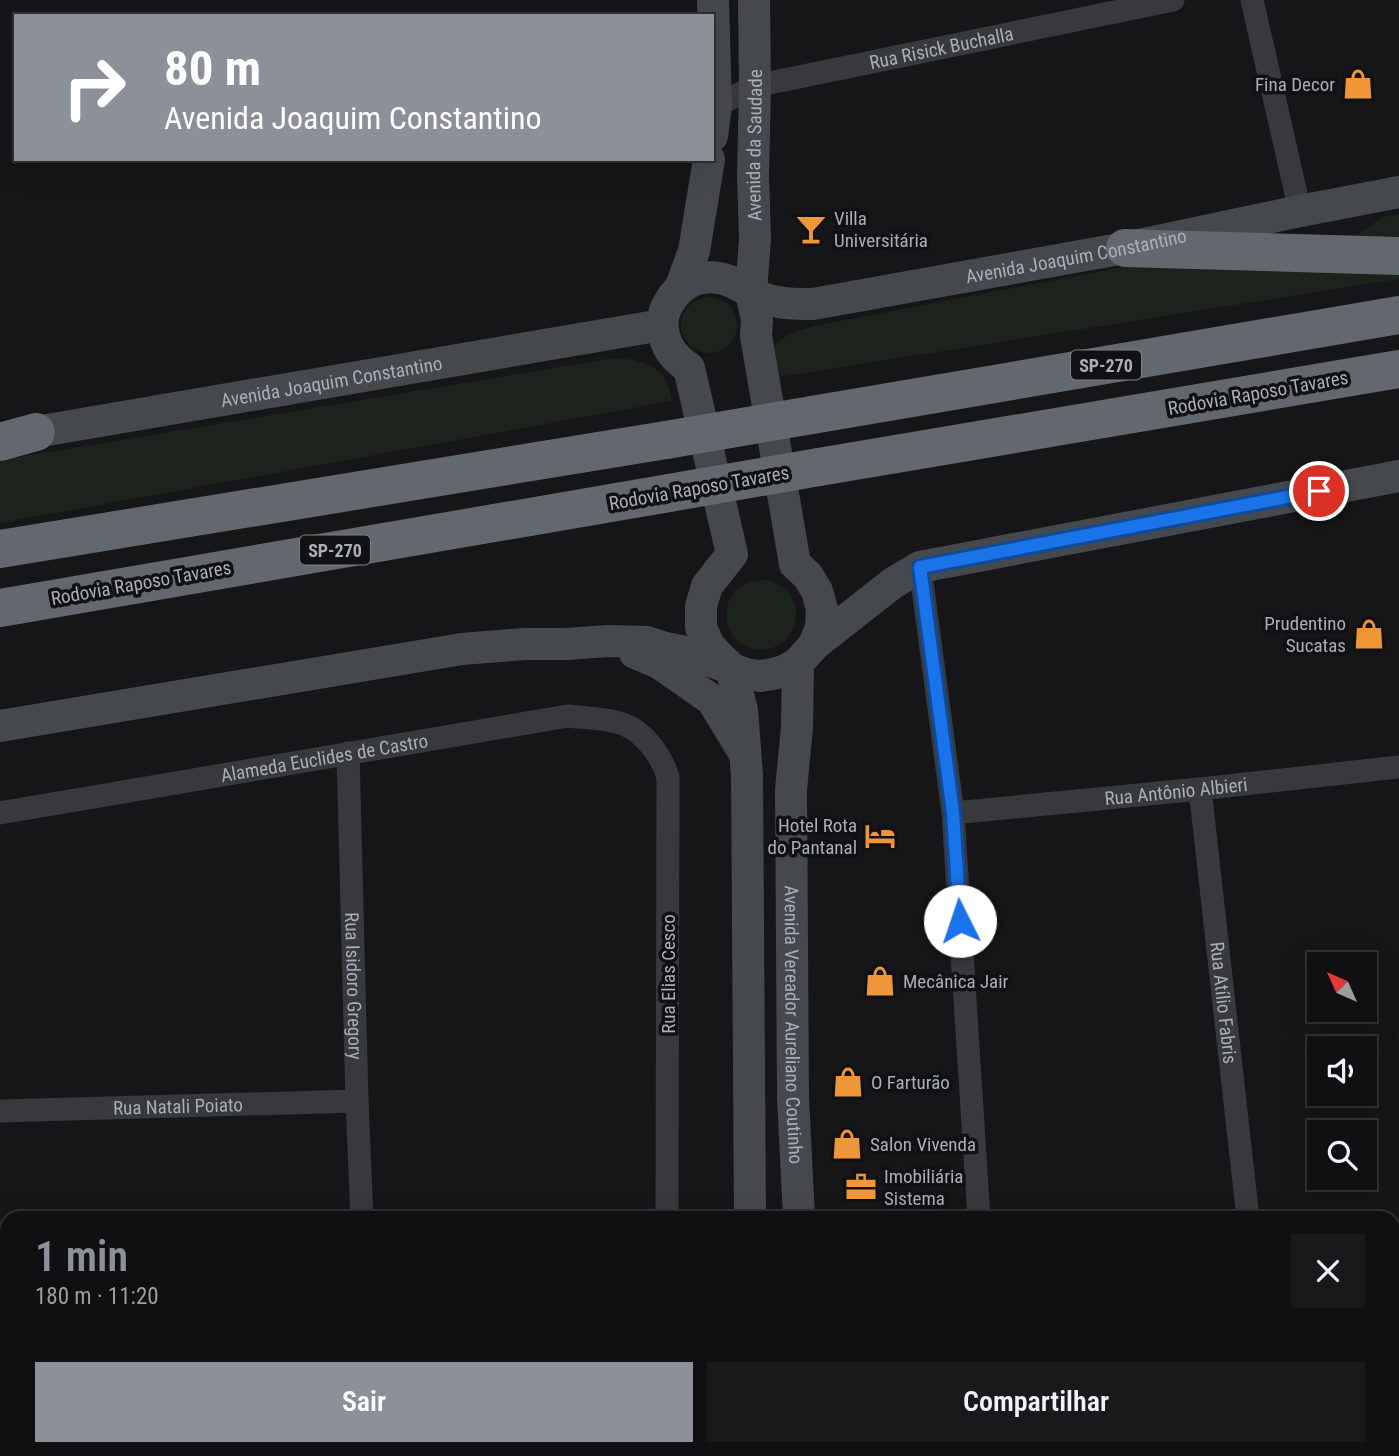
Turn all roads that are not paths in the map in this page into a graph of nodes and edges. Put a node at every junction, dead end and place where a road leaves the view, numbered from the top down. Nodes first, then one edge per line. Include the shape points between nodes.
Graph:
1 (754, 0) edge
2 (1173, 0) edge
3 (1252, 0) edge
4 (755, 86) junction
5 (714, 121) edge
6 (709, 161) edge
7 (1399, 192) edge
8 (1300, 211) junction
9 (1125, 248) junction
10 (1399, 256) edge
11 (680, 289) junction
12 (751, 292) junction
13 (1399, 315) edge
14 (662, 325) junction
15 (756, 337) joint
16 (1399, 369) edge
17 (12, 437) edge
18 (1399, 476) edge
19 (0, 549) edge
20 (920, 567) junction
21 (0, 608) edge
22 (608, 641) junction
23 (806, 654) junction
24 (731, 668) junction
25 (0, 726) edge
26 (645, 738) joint
27 (348, 753) junction
28 (746, 756) junction
29 (1399, 767) edge
30 (1200, 789) junction
31 (0, 813) edge
32 (953, 813) junction
33 (357, 1101) junction
34 (0, 1111) edge
35 (362, 1211) edge
36 (667, 1211) edge
37 (750, 1211) edge
38 (799, 1211) edge
39 (979, 1211) edge
40 (1247, 1211) edge

1 - 4 street, Avenida da Saudade
2 - 4 street, Rua Risick Buchalla
3 - 8 street
4 - 5 street, Rua Risick Buchalla
4 - 12 street, Avenida da Saudade
6 - 11 street via 694,251
7 - 8 street, Avenida Joaquim Constantino
8 - 9 street, Avenida Joaquim Constantino
9 - 10 highway
9 - 12 street, Avenida Joaquim Constantino via 813,304 765,299
11 - 12 street, Avenida Joaquim Constantino via 698,278 714,277
11 - 14 street via 666,306
12 - 15 street, Avenida da Saudade
13 - 19 highway, SP-270, bridge
14 - 17 street, Avenida Joaquim Constantino
14 - 24 street via 669,350 689,368 732,554 707,586 701,606 701,627 709,646
15 - 23 street, Avenida Vereador Aureliano Coutinho via 794,564 808,576 822,609 821,627
16 - 21 highway, Rodovia Raposo Tavares / SP-270, bridge
18 - 20 street
20 - 23 street via 893,583
20 - 32 street
22 - 24 street via 647,642
22 - 25 street via 463,649
22 - 28 street via 659,663 712,700
23 - 24 street via 773,674 760,676
23 - 38 street, Avenida Vereador Aureliano Coutinho via 791,790 793,1097
24 - 28 street via 742,710
26 - 27 street, Alameda Euclides de Castro via 625,724 568,716
26 - 36 street, Rua Elias Cesco via 664,763 668,777
27 - 31 street, Alameda Euclides de Castro
27 - 33 street, Rua Isidoro Gregory
28 - 37 street
29 - 30 street, Rua Antônio Albieri
30 - 32 street, Rua Antônio Albieri
30 - 40 street, Rua Atílio Fabris
32 - 39 street
33 - 34 street, Rua Natali Poiato
33 - 35 street, Rua Isidoro Gregory

